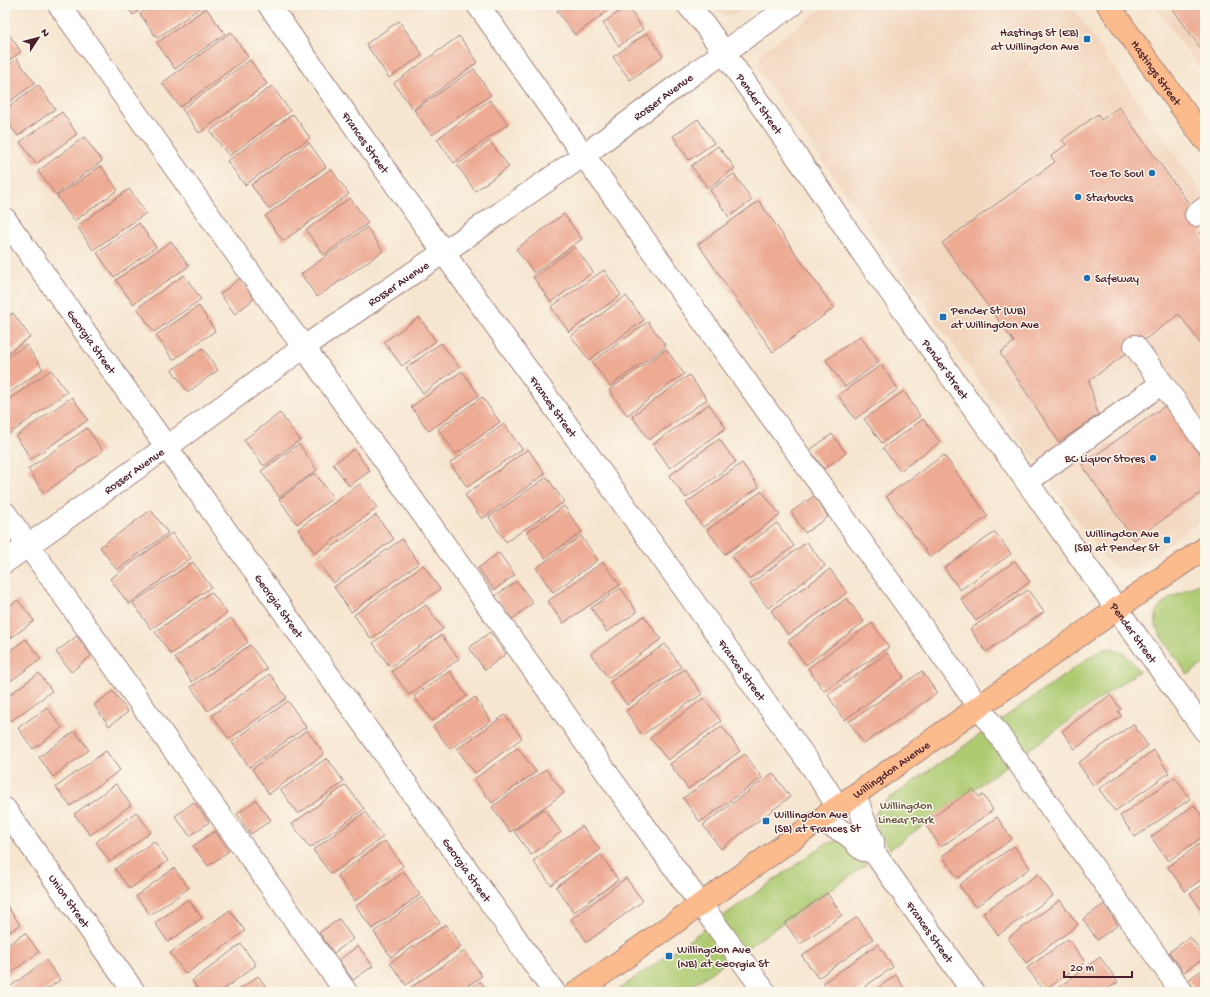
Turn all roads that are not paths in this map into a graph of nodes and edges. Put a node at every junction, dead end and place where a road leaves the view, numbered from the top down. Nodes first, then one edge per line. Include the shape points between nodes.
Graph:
1 (59, 5) edge
2 (269, 5) edge
3 (478, 5) edge
4 (688, 5) edge
5 (792, 5) edge
6 (1108, 5) edge
7 (724, 53) junction
8 (1205, 140) edge
9 (584, 155) junction
10 (5, 219) edge
11 (444, 252) junction
12 (1135, 346) dead end
13 (304, 347) junction
14 (1162, 383) junction
15 (1205, 442) edge
16 (166, 447) junction
17 (1027, 482) junction
18 (5, 513) edge
19 (28, 546) junction
20 (1205, 548) edge
21 (5, 562) edge
22 (1117, 609) junction
23 (979, 707) junction
24 (1205, 730) edge
25 (847, 801) junction
26 (5, 809) edge
27 (820, 820) junction
28 (873, 851) junction
29 (701, 904) junction
30 (134, 992) edge
31 (346, 992) edge
32 (554, 992) edge
33 (577, 992) edge
34 (765, 992) edge
35 (973, 992) edge
36 (1182, 992) edge

1 - 13 street
2 - 11 street, Frances Street
3 - 9 street
4 - 7 street, Pender Street
5 - 7 street, Rosser Avenue
6 - 8 main road, Hastings Street
7 - 9 street, Rosser Avenue
7 - 17 street, Pender Street via 866,258
9 - 11 street, Rosser Avenue
9 - 23 street
10 - 16 street, Georgia Street
11 - 13 street, Rosser Avenue
11 - 25 street, Frances Street via 817,774
12 - 14 street
13 - 16 street, Rosser Avenue
13 - 29 street
14 - 15 street
14 - 17 street
16 - 19 street, Rosser Avenue
16 - 32 street, Georgia Street
17 - 22 street, Pender Street
18 - 19 street
19 - 21 street, Rosser Avenue
19 - 31 street
20 - 22 main road, Willingdon Avenue
22 - 23 main road, Willingdon Avenue
22 - 24 street, Pender Street
23 - 25 main road, Willingdon Avenue
23 - 36 street
25 - 27 main road, Willingdon Avenue
25 - 28 street, Frances Street via 863,818 873,841
26 - 30 street, Union Street
27 - 28 street, Frances Street via 845,833 863,850
27 - 29 main road, Willingdon Avenue
28 - 35 street, Frances Street
29 - 33 main road, Willingdon Avenue
29 - 34 street

